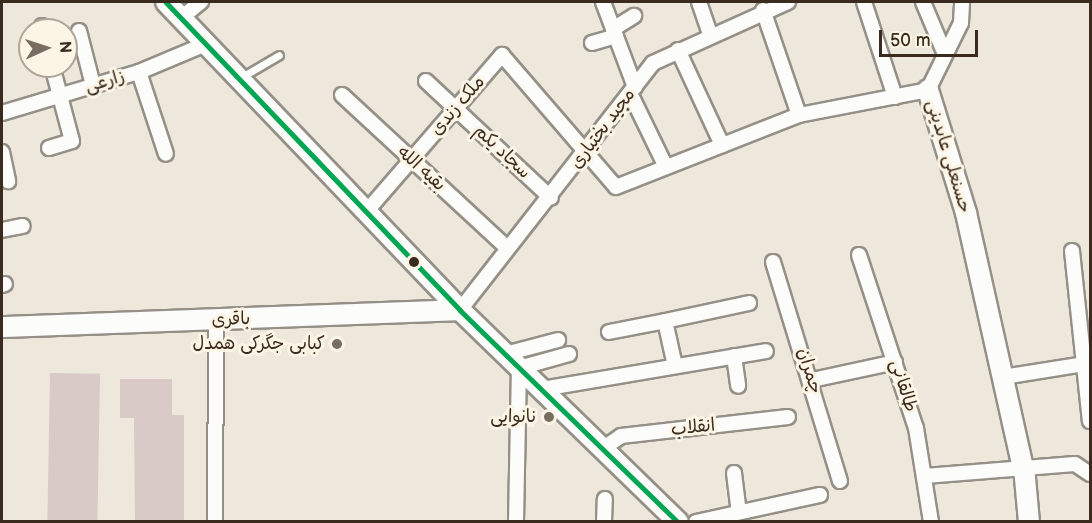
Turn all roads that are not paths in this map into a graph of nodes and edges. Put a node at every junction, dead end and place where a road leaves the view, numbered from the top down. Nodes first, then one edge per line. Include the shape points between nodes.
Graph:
1 (166, 2) edge
2 (201, 2) edge
3 (603, 2) edge
4 (699, 2) edge
5 (784, 2) edge
6 (864, 2) edge
7 (923, 2) edge
8 (962, 2) edge
9 (763, 10) junction
10 (634, 16) dead end
11 (182, 18) junction
12 (79, 31) dead end
13 (615, 33) junction
14 (710, 34) junction
15 (592, 43) dead end
16 (206, 44) junction
17 (678, 50) junction
18 (944, 52) junction
19 (279, 55) dead end
20 (139, 72) junction
21 (55, 78) edge
22 (239, 79) junction
23 (426, 81) dead end
24 (93, 85) junction
25 (632, 90) junction
26 (928, 90) junction
27 (342, 95) dead end
28 (60, 96) junction
29 (895, 97) junction
30 (456, 109) junction
31 (2, 113) edge
32 (799, 114) junction
33 (722, 145) junction
34 (49, 148) dead end
35 (587, 148) junction
36 (2, 152) edge
37 (166, 154) dead end
38 (411, 160) junction
39 (666, 167) junction
40 (8, 181) dead end
41 (550, 198) junction
42 (366, 212) junction
43 (23, 226) dead end
44 (2, 230) edge
45 (502, 243) dead end
46 (1072, 251) dead end
47 (859, 255) dead end
48 (773, 262) dead end
49 (749, 303) dead end
50 (460, 310) junction
51 (216, 320) junction
52 (665, 321) junction
53 (2, 327) edge
54 (609, 332) dead end
55 (558, 340) dead end
56 (766, 351) dead end
57 (569, 354) dead end
58 (734, 356) junction
59 (512, 361) junction
60 (896, 362) junction
61 (1086, 363) edge
62 (675, 366) junction
63 (1003, 377) junction
64 (812, 380) junction
65 (738, 386) dead end
66 (542, 389) junction
67 (788, 417) dead end
68 (1090, 421) edge
69 (602, 448) junction
70 (1023, 470) junction
71 (734, 473) dead end
72 (1090, 474) edge
73 (925, 476) junction
74 (840, 481) dead end
75 (820, 495) dead end
76 (605, 499) dead end
77 (739, 512) junction
78 (215, 522) edge
79 (516, 522) edge
80 (604, 522) edge
81 (678, 522) edge
82 (696, 522) edge
83 (931, 522) edge
84 (1029, 522) edge

1 - 11 street
2 - 11 street
3 - 13 street
4 - 14 street
5 - 9 street, مجید بختیاری
6 - 29 street
7 - 18 street
8 - 18 street via 961,23
9 - 14 street, مجید بختیاری
9 - 32 street
10 - 13 street
11 - 16 street
12 - 24 street
13 - 15 street
13 - 25 street
14 - 17 street, مجید بختیاری
16 - 20 street, زارعی
16 - 22 street
17 - 25 street, مجید بختیاری via 653,63
17 - 33 street
18 - 26 street
19 - 22 lane
20 - 24 street, زارعی
20 - 37 street
21 - 28 street
22 - 42 street
23 - 30 street, سجاد یکم
24 - 28 street, زارعی
25 - 35 street, مجید بختیاری
25 - 39 street
26 - 29 street, حسنعلی عابدینی
26 - 63 street, حسنعلی عابدینی via 966,213
27 - 38 street, بقیه الله
28 - 31 street, زارعی
28 - 34 street via 72,141
29 - 32 street, حسنعلی عابدینی
30 - 35 street, ملک زندی via 502,55
30 - 38 street, ملک زندی
30 - 41 street, سجاد یکم
32 - 33 street, حسنعلی عابدینی
33 - 39 street, حسنعلی عابدینی
35 - 39 street, حسنعلی عابدینی via 616,187
35 - 41 street, مجید بختیاری
36 - 40 street
38 - 42 street, ملک زندی
38 - 45 street, بقیه الله
41 - 50 street, مجید بختیاری
42 - 50 street
43 - 44 street
46 - 61 street
47 - 60 street, طالقانی
48 - 64 street, چمران
49 - 52 street
50 - 51 street, باقری
50 - 59 street
51 - 53 street, باقری
51 - 78 street
52 - 54 street
52 - 62 street
55 - 59 street
56 - 58 street
57 - 59 street
58 - 62 street
58 - 65 street
59 - 66 street
59 - 79 street
60 - 64 street
60 - 73 street, طالقانی
61 - 63 street
61 - 68 street
62 - 66 street
63 - 70 street, حسنعلی عابدینی
64 - 74 street, چمران
66 - 69 street
67 - 69 street, انقلاب via 621,436
69 - 81 street
70 - 72 street via 1076,464
70 - 73 street
70 - 84 street, حسنعلی عابدینی
71 - 77 street
73 - 83 street, طالقانی
75 - 77 street
76 - 80 street
77 - 82 street

